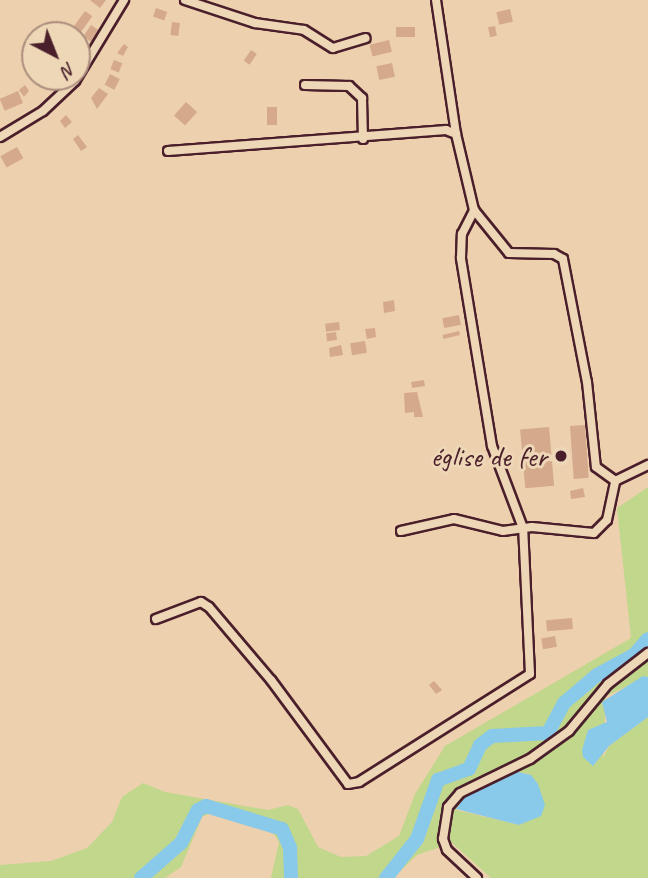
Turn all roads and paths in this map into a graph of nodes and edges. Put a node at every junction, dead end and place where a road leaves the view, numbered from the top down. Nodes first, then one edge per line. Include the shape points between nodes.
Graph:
1 (124, 0) edge
2 (185, 0) edge
3 (436, 0) edge
4 (366, 38) dead end
5 (305, 85) dead end
6 (456, 134) junction
7 (0, 137) edge
8 (363, 139) junction
9 (168, 151) dead end
10 (474, 210) junction
11 (648, 466) edge
12 (615, 481) junction
13 (523, 528) junction
14 (401, 531) dead end
15 (156, 619) dead end
16 (648, 653) edge
17 (477, 878) edge

1 - 7 street via 75,81 43,111
2 - 4 street via 255,23 304,30 333,48
3 - 6 street
5 - 8 street via 349,86 362,98
6 - 8 street via 446,130
6 - 10 street
8 - 9 street
10 - 12 street via 509,253 554,254 563,259 587,382 593,457 600,474
10 - 13 street via 462,234 461,258 474,344 492,446
11 - 12 street
12 - 13 street via 600,531 583,535
13 - 14 street via 503,531 454,519
13 - 15 street via 530,674 359,782 348,784 339,777 271,680 209,607 201,602
16 - 17 street via 608,684 569,731 530,759 460,793 448,807 443,839 447,850

